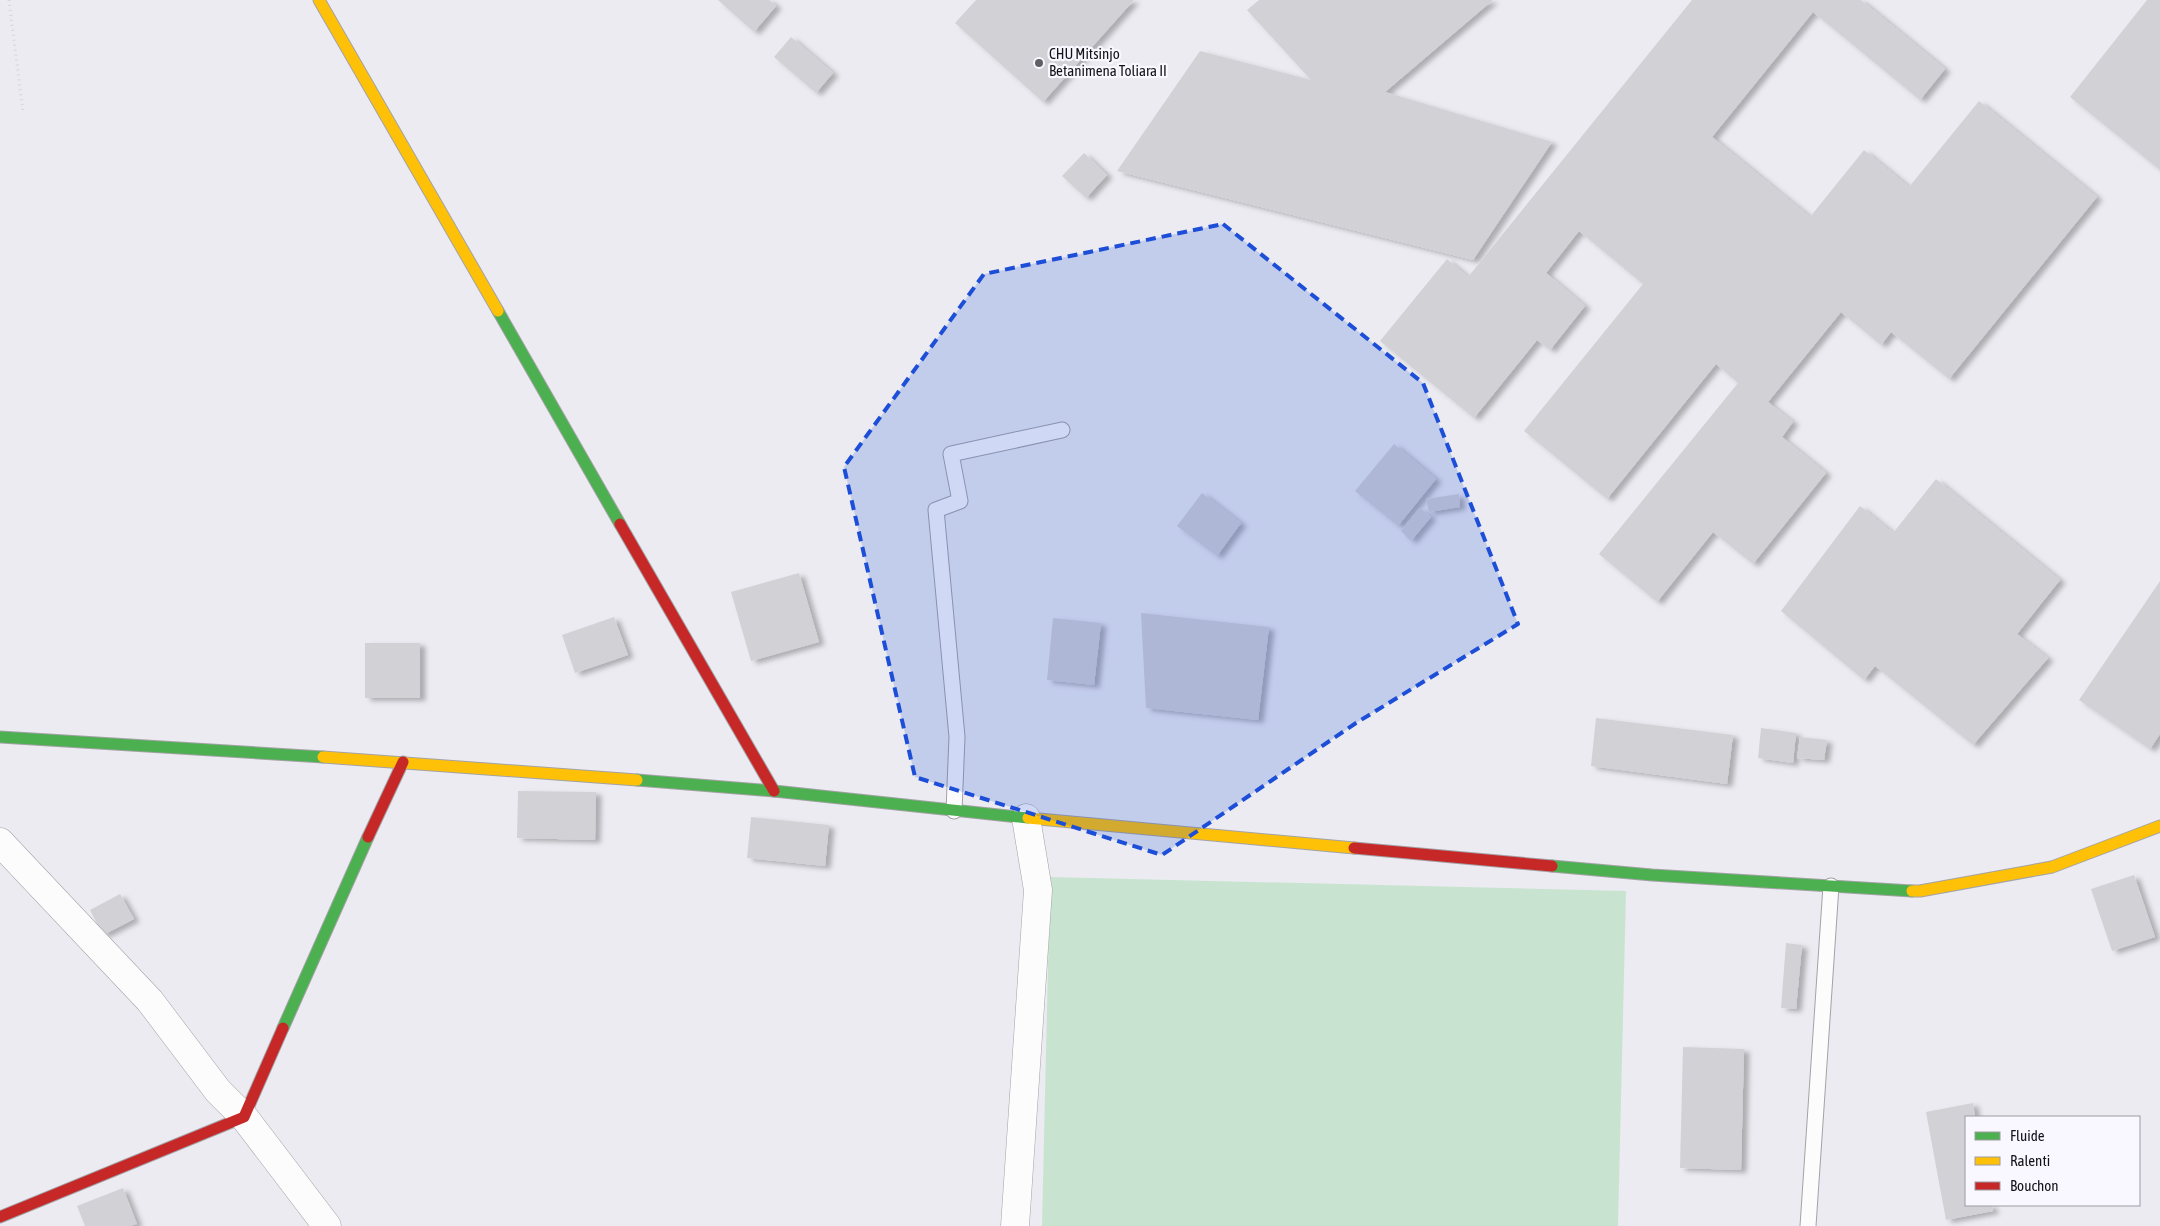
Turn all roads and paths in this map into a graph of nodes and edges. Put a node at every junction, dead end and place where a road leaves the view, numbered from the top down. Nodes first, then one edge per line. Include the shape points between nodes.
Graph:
1 (9, 0) edge
2 (320, 0) edge
3 (23, 112) dead end
4 (1062, 430) dead end
5 (0, 737) edge
6 (403, 762) junction
7 (774, 791) junction
8 (954, 811) junction
9 (1026, 818) junction
10 (2160, 826) edge
11 (0, 842) edge
12 (1831, 886) junction
13 (244, 1117) junction
14 (0, 1218) edge
15 (327, 1226) edge
16 (1015, 1226) edge
17 (1808, 1226) edge

1 - 3 path
2 - 7 street
4 - 8 lane via 950,454 960,500 936,510 957,737
5 - 6 street
6 - 7 street
6 - 13 street via 337,903
7 - 8 street
8 - 9 street
9 - 12 street via 1652,875
9 - 16 street via 1038,890
10 - 12 street via 2052,867 1920,891
11 - 13 street via 150,1001 218,1091
12 - 17 lane
13 - 14 street
13 - 15 street

